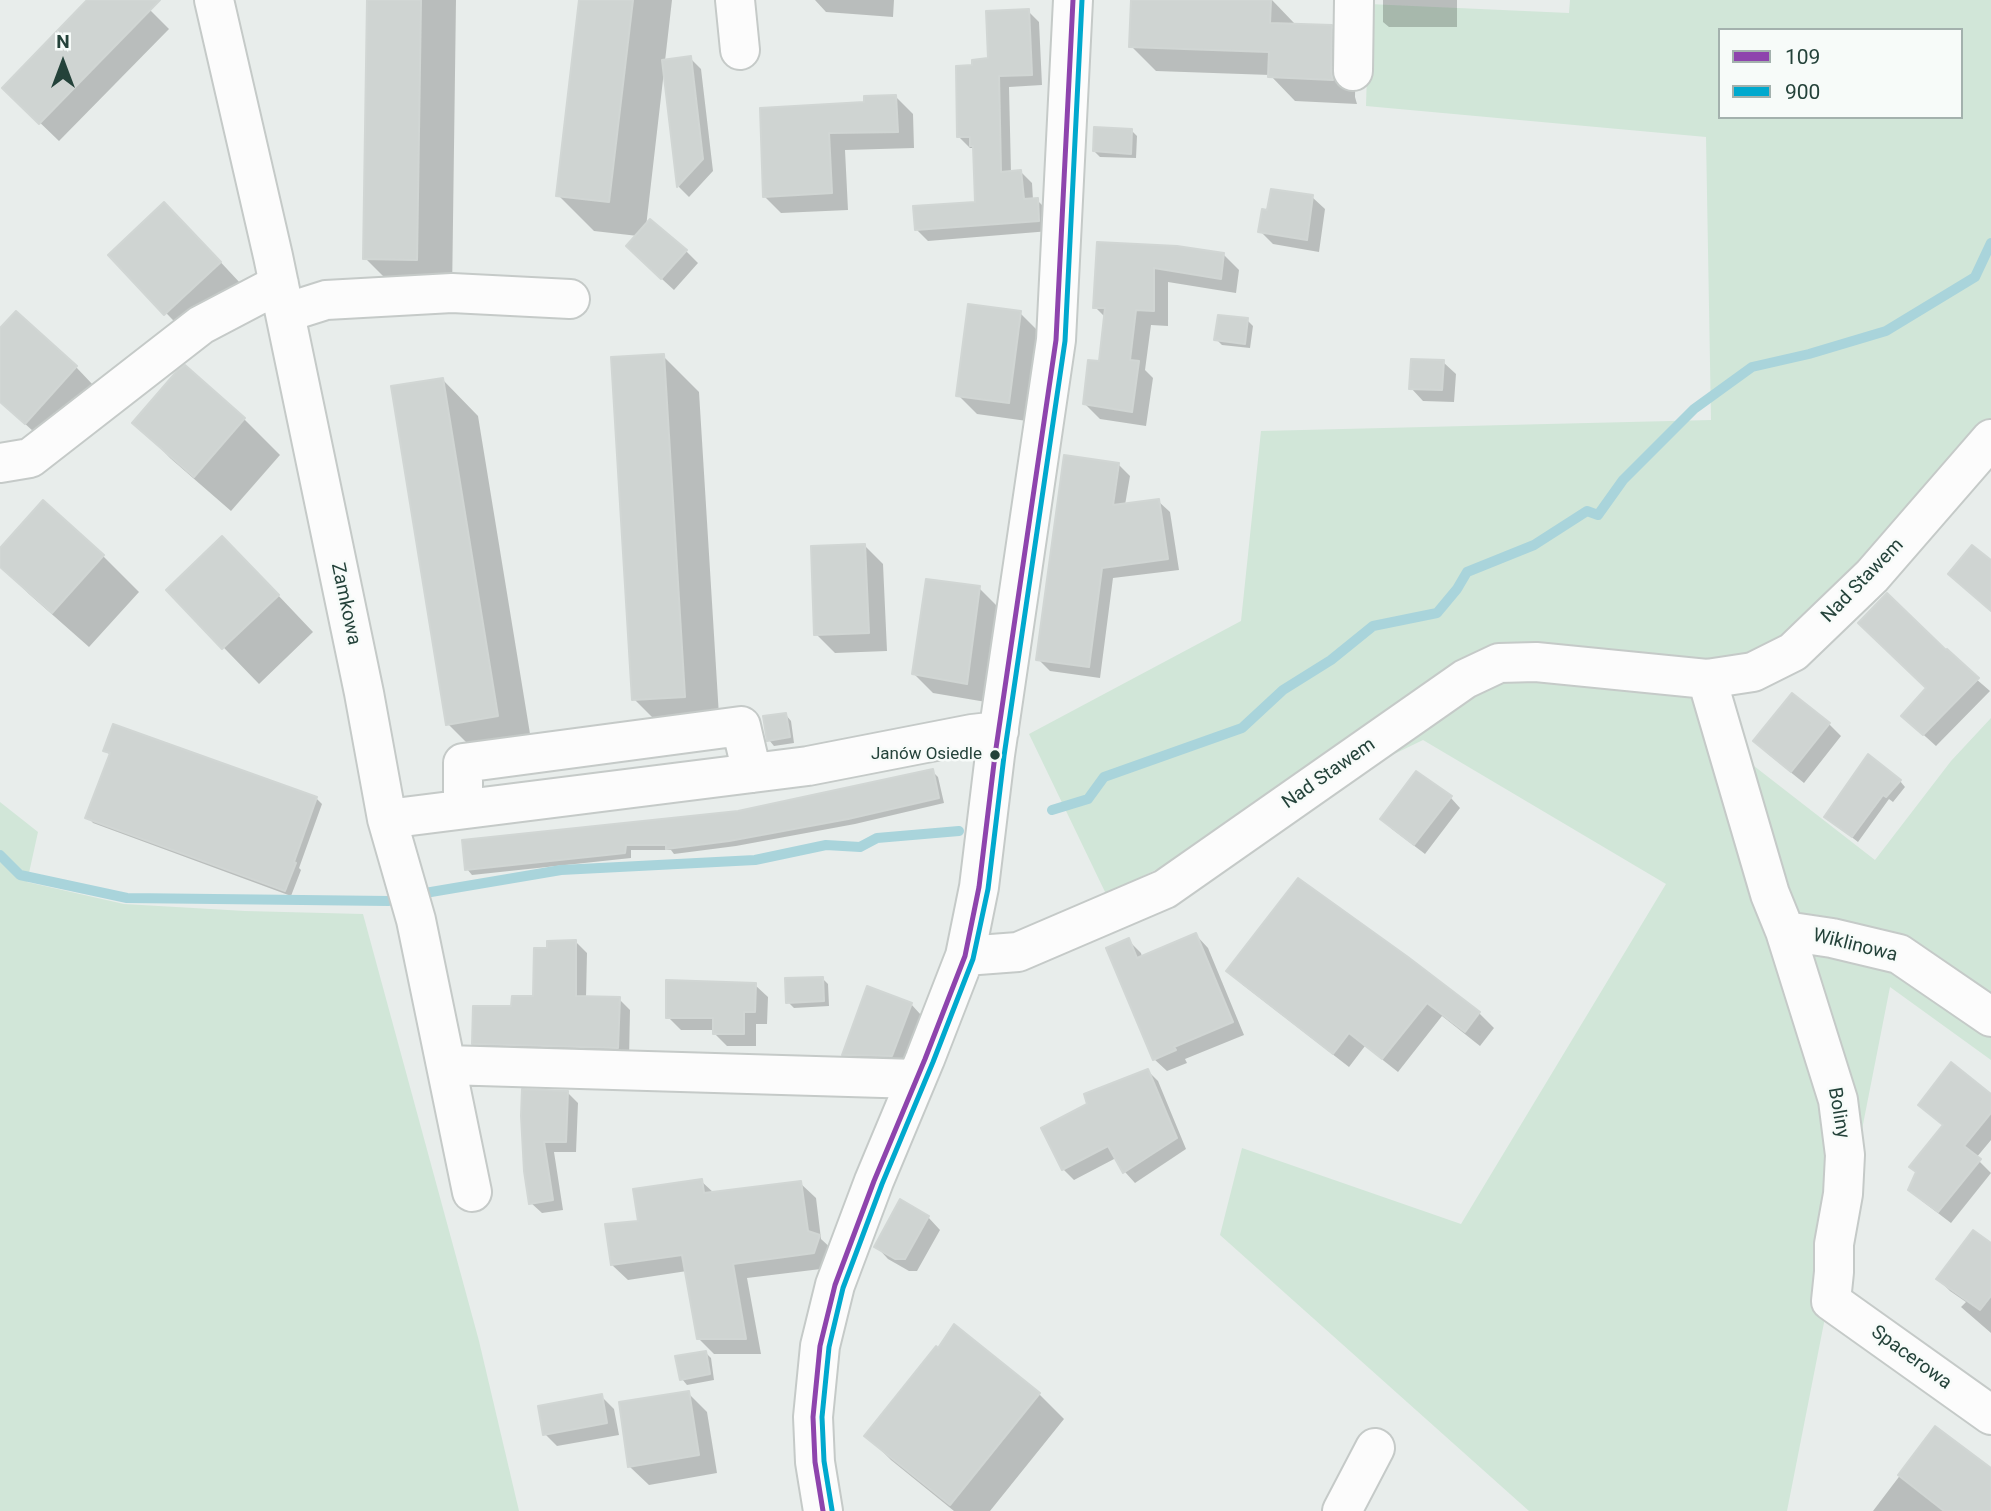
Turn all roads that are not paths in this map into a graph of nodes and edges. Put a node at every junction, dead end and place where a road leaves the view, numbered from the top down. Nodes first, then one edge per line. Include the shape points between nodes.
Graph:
1 (214, 0) edge
2 (735, 0) edge
3 (1073, 0) edge
4 (1354, 0) edge
5 (740, 50) dead end
6 (1353, 71) dead end
7 (282, 299) junction
8 (570, 299) dead end
9 (1991, 439) edge
10 (0, 463) edge
11 (1707, 678) junction
12 (999, 731) junction
13 (387, 819) junction
14 (1785, 932) junction
15 (965, 956) junction
16 (1991, 1017) edge
17 (446, 1065) junction
18 (916, 1079) junction
19 (472, 1192) dead end
20 (1831, 1301) joint
21 (1991, 1415) edge
22 (1375, 1448) dead end
23 (823, 1511) edge
24 (1342, 1511) edge

1 - 7 street, Zamkowa
2 - 5 street
3 - 12 street via 1056,341
4 - 6 street
7 - 8 street via 452,293
7 - 10 street via 201,325 30,458
7 - 13 street, Zamkowa
9 - 11 street, Nad Stawem via 1872,576 1793,652 1753,672
11 - 14 street
11 - 15 street, Nad Stawem via 1536,662 1499,663 1465,679 1165,889 1018,952
12 - 13 street via 808,766
12 - 15 street via 979,887
13 - 17 street, Zamkowa via 416,919
14 - 16 street, Wiklinowa via 1899,954
14 - 20 street, Boliny via 1840,1114 1845,1155
15 - 18 street
17 - 18 street
17 - 19 street, Zamkowa
18 - 23 street via 835,1284 820,1346 813,1417
20 - 21 street, Spacerowa
22 - 24 street

